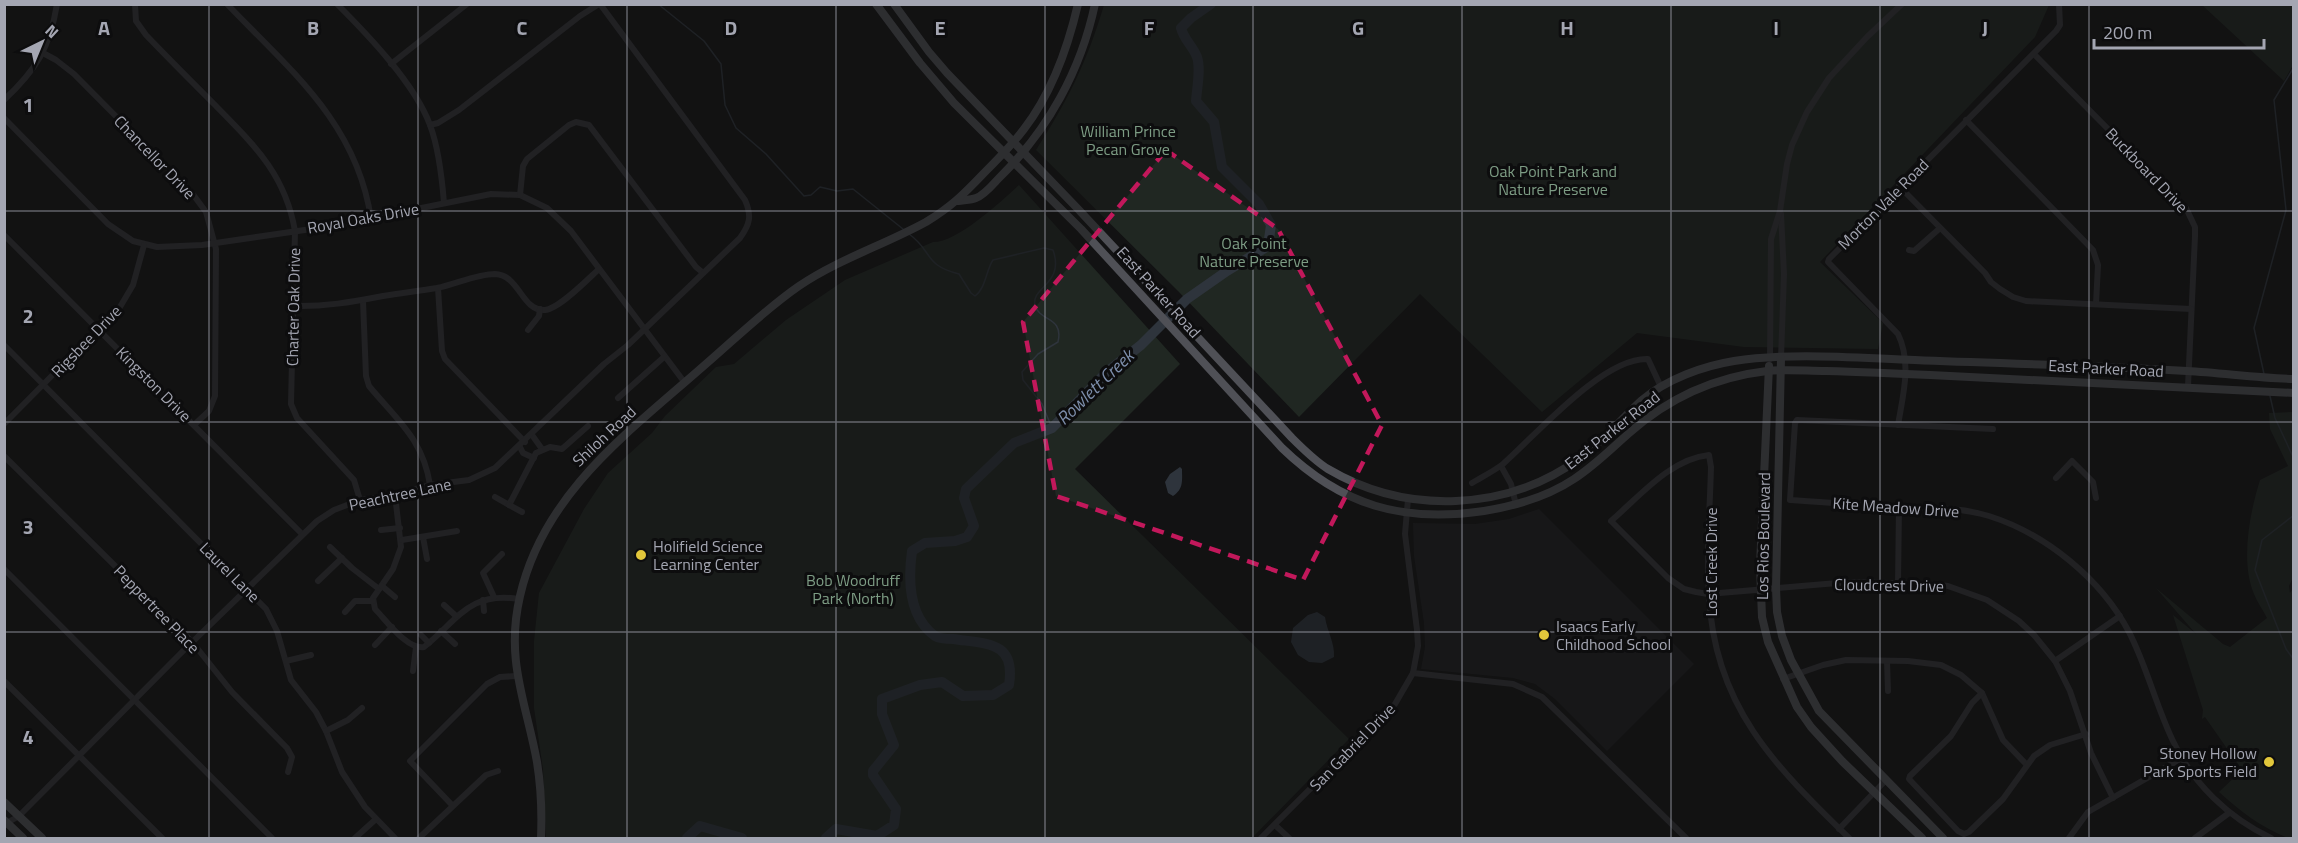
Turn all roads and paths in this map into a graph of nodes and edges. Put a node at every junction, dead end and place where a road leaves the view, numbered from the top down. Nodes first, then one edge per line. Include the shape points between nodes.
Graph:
1 (57, 4) edge
2 (135, 4) edge
3 (227, 4) edge
4 (337, 4) edge
5 (467, 4) edge
6 (600, 4) edge
7 (876, 4) edge
8 (1078, 4) edge
9 (1095, 4) edge
10 (1902, 4) edge
11 (2059, 4) edge
12 (895, 5) edge
13 (883, 14) junction
14 (43, 53) junction
15 (2034, 54) junction
16 (391, 64) junction
17 (4, 100) edge
18 (4, 118) edge
19 (1966, 120) junction
20 (430, 125) junction
21 (1014, 141) junction
22 (1005, 152) junction
23 (1025, 152) junction
24 (1015, 162) junction
25 (1899, 186) junction
26 (520, 195) junction
27 (958, 201) junction
28 (444, 203) junction
29 (1780, 211) junction
30 (371, 219) junction
31 (1939, 229) junction
32 (295, 231) junction
33 (4, 235) edge
34 (215, 242) junction
35 (144, 245) junction
36 (1909, 250) dead end
37 (599, 269) junction
38 (702, 272) junction
39 (438, 288) junction
40 (363, 301) junction
41 (2096, 304) junction
42 (292, 306) junction
43 (540, 309) junction
44 (2191, 309) junction
45 (99, 329) junction
46 (528, 330) dead end
47 (644, 330) junction
48 (4, 345) edge
49 (664, 357) junction
50 (1770, 358) junction
51 (1781, 358) junction
52 (1906, 360) junction
53 (2038, 365) junction
54 (1782, 370) junction
55 (1768, 371) junction
56 (2189, 371) junction
57 (1906, 374) junction
58 (2294, 379) edge
59 (2037, 380) junction
60 (685, 383) junction
61 (44, 384) junction
62 (2188, 386) junction
63 (1661, 387) junction
64 (2291, 393) edge
65 (618, 398) dead end
66 (4, 424) edge
67 (194, 425) junction
68 (1898, 425) junction
69 (588, 426) dead end
70 (1993, 429) dead end
71 (532, 435) junction
72 (1292, 438) junction
73 (525, 441) junction
74 (520, 447) junction
75 (1282, 448) junction
76 (537, 454) junction
77 (1709, 455) joint
78 (4, 456) edge
79 (1501, 466) junction
80 (1341, 476) junction
81 (2056, 478) dead end
82 (1472, 483) dead end
83 (430, 485) junction
84 (1335, 489) junction
85 (1513, 491) junction
86 (395, 495) junction
87 (495, 497) dead end
88 (2096, 498) dead end
89 (1408, 499) junction
90 (360, 500) junction
91 (509, 505) junction
92 (1516, 505) junction
93 (1899, 507) junction
94 (522, 512) dead end
95 (1406, 513) junction
96 (400, 528) junction
97 (381, 530) dead end
98 (457, 531) dead end
99 (302, 534) junction
100 (423, 537) junction
101 (402, 540) junction
102 (330, 547) dead end
103 (502, 554) dead end
104 (342, 558) junction
105 (427, 559) dead end
106 (4, 569) edge
107 (318, 581) dead end
108 (1898, 584) junction
109 (381, 588) junction
110 (1761, 588) junction
111 (1776, 588) junction
112 (248, 590) junction
113 (1708, 594) junction
114 (395, 597) dead end
115 (494, 597) junction
116 (519, 598) junction
117 (483, 600) junction
118 (373, 601) junction
119 (444, 605) dead end
120 (484, 611) dead end
121 (345, 612) dead end
122 (456, 616) junction
123 (2120, 616) junction
124 (392, 627) junction
125 (441, 631) junction
126 (421, 635) dead end
127 (193, 643) junction
128 (429, 643) junction
129 (455, 644) dead end
130 (375, 645) dead end
131 (416, 647) junction
132 (312, 655) dead end
133 (286, 661) junction
134 (1887, 661) junction
135 (2055, 661) junction
136 (413, 671) dead end
137 (1413, 673) junction
138 (1798, 673) junction
139 (516, 676) junction
140 (1784, 679) junction
141 (4, 681) edge
142 (1888, 691) dead end
143 (1982, 693) junction
144 (134, 701) junction
145 (362, 708) dead end
146 (326, 731) junction
147 (2086, 734) junction
148 (79, 758) junction
149 (2182, 758) junction
150 (2026, 764) junction
151 (498, 771) dead end
152 (288, 772) dead end
153 (1886, 780) junction
154 (1875, 791) junction
155 (2114, 798) junction
156 (4, 802) edge
157 (452, 805) junction
158 (2229, 813) junction
159 (19, 816) junction
160 (376, 819) junction
161 (5, 822) edge
162 (1275, 825) junction
163 (1839, 829) junction
164 (23, 838) edge
165 (42, 838) edge
166 (162, 838) edge
167 (272, 838) edge
168 (356, 838) edge
169 (395, 838) edge
170 (419, 838) edge
171 (541, 838) edge
172 (1262, 838) edge
173 (1289, 838) edge
174 (1686, 838) edge
175 (1849, 838) edge
176 (1923, 838) edge
177 (1943, 838) edge
178 (2069, 838) edge
179 (2195, 838) edge
180 (2271, 838) edge

1 - 14 street
2 - 32 street, Charter Oak Drive via 136,21 146,35 270,165 286,196
3 - 30 street via 332,117 362,179
4 - 16 street
5 - 16 street
6 - 20 street via 459,110
6 - 38 street, Peachtree Lane via 745,200 749,223 740,238
7 - 13 main road, East Parker Road
8 - 21 main road, Shiloh Road via 1054,76
9 - 23 main road, Shiloh Road via 1069,81
10 - 29 street, Los Rios Boulevard via 1816,96 1792,145
11 - 15 street, Morton Vale Road via 2060,25
12 - 13 main road
12 - 21 main road, East Parker Road via 929,52
13 - 22 main road, East Parker Road via 935,81
14 - 17 street via 24,81
14 - 34 street, Chancellor Drive via 65,66 197,199 206,212
15 - 19 street, Morton Vale Road
15 - 44 street, Buckboard Drive via 2191,215 2195,236
16 - 20 street
18 - 35 street, Royal Oaks Drive via 108,224
19 - 25 street, Morton Vale Road
19 - 41 street via 2093,250 2098,265
20 - 28 street
21 - 22 main road, Shiloh Road
21 - 23 main road, East Parker Road
22 - 24 main road, East Parker Road
22 - 27 main road, Shiloh Road
23 - 24 main road, Shiloh Road
23 - 72 main road, East Parker Road
24 - 27 main road, Shiloh Road via 979,198
24 - 75 main road, East Parker Road
25 - 31 street
25 - 52 street, Morton Vale Road via 1828,262 1898,334
26 - 28 street, Royal Oaks Drive via 491,194
26 - 37 street, Royal Oaks Drive via 559,217
26 - 38 street via 527,159 568,125 589,125
27 - 60 main road, Shiloh Road via 799,286
28 - 30 street, Royal Oaks Drive
29 - 50 street, Los Rios Boulevard via 1771,239
29 - 51 street, Los Rios Boulevard via 1784,274
30 - 32 street, Royal Oaks Drive
31 - 36 street via 1923,245
31 - 41 street via 1991,282 2013,297 2038,303
32 - 34 street, Royal Oaks Drive
32 - 42 street, Charter Oak Drive
33 - 45 street, Kingston Drive
34 - 35 street, Royal Oaks Drive via 170,247
34 - 67 street, Chancellor Drive via 215,396 209,411
35 - 45 street, Rigsbee Drive via 128,296
37 - 43 street via 555,307
37 - 47 street, Royal Oaks Drive
38 - 47 street, Peachtree Lane
39 - 40 street
39 - 43 street via 492,274 504,276
39 - 73 street via 445,359
40 - 42 street
40 - 83 street via 369,386 417,444
41 - 44 street
42 - 90 street, Charter Oak Drive via 294,413 354,480
43 - 46 street
44 - 56 street, Buckboard Drive
45 - 61 street, Rigsbee Drive
45 - 67 street, Kingston Drive
47 - 49 street, Royal Oaks Drive
47 - 71 street, Peachtree Lane
48 - 61 street, Laurel Lane
49 - 60 street, Royal Oaks Drive
49 - 65 street
50 - 51 main road, East Parker Road
50 - 55 main road, Los Rios Boulevard
50 - 63 main road, East Parker Road via 1722,364
51 - 52 main road, East Parker Road
51 - 54 main road, Los Rios Boulevard
52 - 53 main road, East Parker Road
52 - 57 street, Morton Vale Road
53 - 56 main road, East Parker Road
53 - 59 main road
54 - 55 main road, East Parker Road
54 - 57 main road, East Parker Road
54 - 111 main road, Los Rios Boulevard
55 - 92 main road, East Parker Road via 1685,394 1654,413 1574,479
55 - 110 main road, Los Rios Boulevard
56 - 58 main road, East Parker Road
56 - 62 street, Buckboard Drive
57 - 59 main road, East Parker Road
57 - 68 street, Morton Vale Road
59 - 62 main road, East Parker Road
60 - 116 main road, Shiloh Road via 574,487 543,534
61 - 66 street, Rigsbee Drive
61 - 112 street, Laurel Lane
62 - 64 main road, East Parker Road
63 - 79 street via 1648,359 1606,374 1586,386
63 - 85 main road, East Parker Road via 1569,466
67 - 99 street, Kingston Drive
68 - 70 street
68 - 93 street, Kite Meadow Drive via 1797,420 1790,500
69 - 76 street via 562,449 550,447
71 - 73 street, Peachtree Lane
71 - 76 street
72 - 75 main road
72 - 80 main road, East Parker Road
73 - 74 street, Peachtree Lane
74 - 76 street via 523,453
74 - 83 street, Peachtree Lane via 495,468 469,480
75 - 84 main road, East Parker Road
76 - 91 street
77 - 113 street, Lost Creek Drive via 1712,467
77 - 113 street, Cloudcrest Drive via 1676,466 1611,521 1668,578 1683,589
78 - 127 street, Peppertree Place
79 - 82 street
79 - 85 street
80 - 84 main road
80 - 89 main road, East Parker Road
81 - 88 street via 2072,461 2093,482
83 - 86 street, Peachtree Lane
84 - 95 main road, East Parker Road via 1371,505
85 - 89 main road, East Parker Road via 1464,501
85 - 92 street
86 - 90 street, Peachtree Lane
86 - 96 street
87 - 91 street
89 - 95 street, San Gabriel Drive
90 - 99 street, Peachtree Lane via 334,510
91 - 94 street
92 - 95 main road, East Parker Road via 1459,515
93 - 108 street
93 - 123 street, Kite Meadow Drive via 1962,510 2022,530 2073,564
95 - 137 street, San Gabriel Drive via 1405,534 1418,630
96 - 97 street
96 - 101 street
98 - 100 street
99 - 112 street, Peachtree Lane
100 - 101 street
100 - 105 street
101 - 109 street via 396,565
102 - 104 street
103 - 115 street via 483,573
104 - 107 street
104 - 109 street
106 - 144 street
108 - 111 street, Cloudcrest Drive via 1849,582
108 - 135 street, Cloudcrest Drive via 1948,586 1987,600 2019,621
109 - 114 street
109 - 118 street
110 - 111 street, Cloudcrest Drive
110 - 113 street, Cloudcrest Drive
110 - 140 main road, Los Rios Boulevard via 1768,642
111 - 138 main road, Los Rios Boulevard via 1782,636
112 - 127 street, Peachtree Lane
112 - 133 street, Laurel Lane via 273,621
113 - 163 street, Lost Creek Drive via 1717,651 1737,705 1786,777
115 - 116 street
115 - 117 street
116 - 139 main road, Shiloh Road
117 - 120 street
117 - 122 street
118 - 121 street via 355,601
118 - 124 street via 375,609
119 - 122 street
122 - 125 street
123 - 135 street
123 - 149 street, Kite Meadow Drive
124 - 130 street
124 - 131 street
125 - 128 street
125 - 129 street
126 - 128 street
127 - 144 street, Peachtree Lane
127 - 152 street, Peppertree Place via 232,692 287,747 292,757
128 - 131 street
131 - 136 street
132 - 133 street
133 - 146 street, Laurel Lane via 291,680
134 - 138 street via 1843,660
134 - 142 street
134 - 143 street via 1941,665 1961,675
135 - 147 street, Cloudcrest Drive
137 - 162 street, San Gabriel Drive via 1395,704
137 - 174 street via 1513,684 1542,697
138 - 140 street
138 - 153 main road, Los Rios Boulevard via 1819,711
139 - 157 street via 500,677 487,684 410,761
139 - 171 main road, Shiloh Road via 537,764
140 - 154 main road, Los Rios Boulevard via 1811,727
141 - 148 street
143 - 150 street via 2004,740
143 - 150 street via 1952,736 1909,779 1964,834 2003,799
144 - 148 street, Peachtree Lane
144 - 167 street
145 - 146 street
146 - 160 street, Laurel Lane via 342,772
147 - 150 street via 2050,745
147 - 155 street, Cloudcrest Drive via 2091,753
148 - 159 street, Peachtree Lane
148 - 166 street
149 - 155 street
149 - 158 street, Kite Meadow Drive
151 - 157 street via 486,775
153 - 154 street
153 - 177 main road, Los Rios Boulevard
154 - 163 street
154 - 176 main road, Los Rios Boulevard
155 - 178 street via 2088,812
156 - 159 main road
157 - 170 street
158 - 179 street
158 - 180 street, Kite Meadow Drive
159 - 161 street, Peachtree Lane
159 - 165 main road
160 - 168 street
160 - 169 street, Laurel Lane
161 - 164 main road
162 - 172 street, San Gabriel Drive
162 - 173 street
163 - 175 street, Lost Creek Drive

